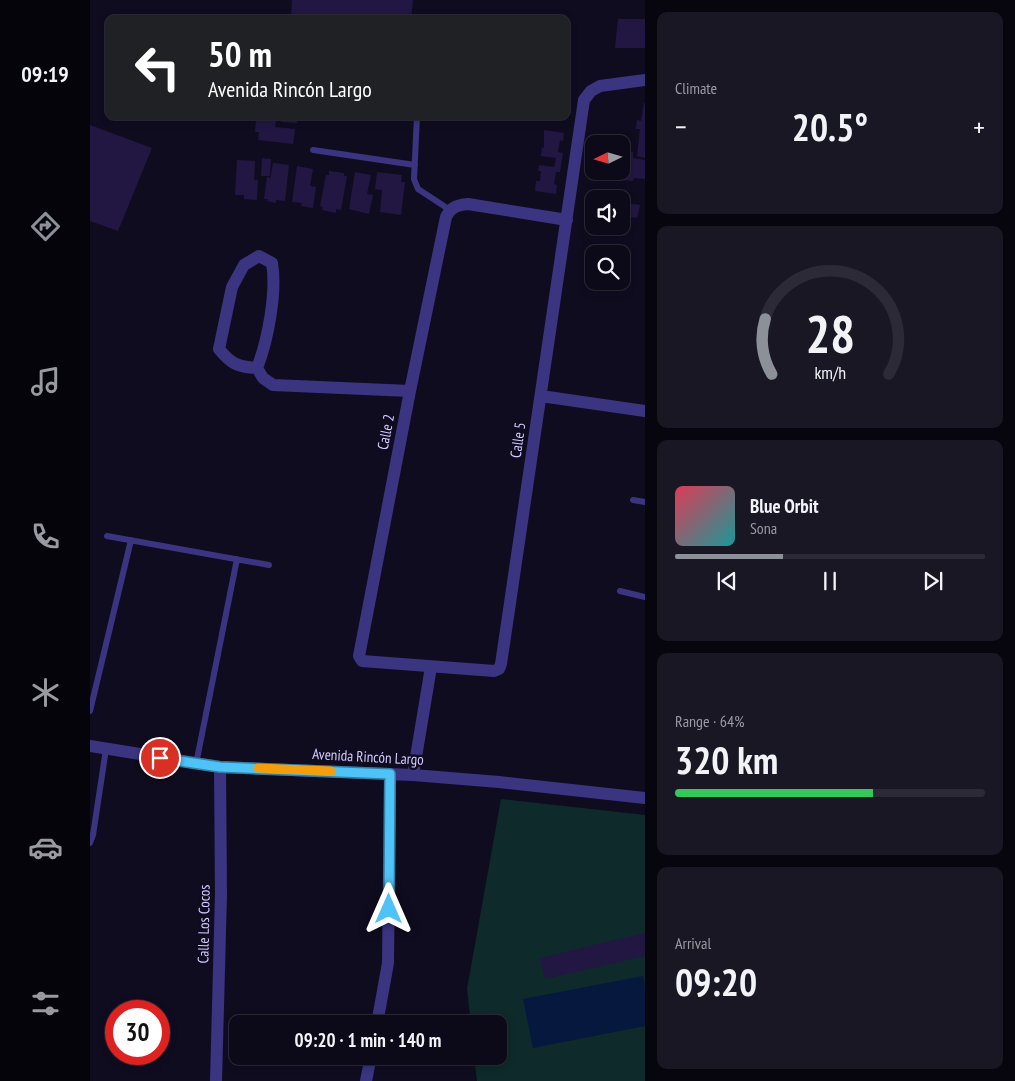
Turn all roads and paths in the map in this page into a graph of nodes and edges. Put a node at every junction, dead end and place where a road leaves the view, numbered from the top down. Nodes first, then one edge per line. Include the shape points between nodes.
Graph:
1 (645, 80) edge
2 (417, 120) edge
3 (313, 150) dead end
4 (415, 165) junction
5 (450, 210) junction
6 (567, 220) junction
7 (257, 368) junction
8 (410, 391) junction
9 (541, 396) junction
10 (645, 411) edge
11 (633, 500) dead end
12 (645, 502) edge
13 (107, 536) dead end
14 (130, 540) junction
15 (237, 559) junction
16 (269, 565) dead end
17 (620, 591) dead end
18 (645, 596) edge
19 (431, 667) junction
20 (90, 711) edge
21 (90, 746) edge
22 (106, 749) junction
23 (196, 764) junction
24 (220, 767) junction
25 (390, 774) junction
26 (413, 774) junction
27 (645, 798) edge
28 (90, 843) edge
29 (379, 1015) edge
30 (369, 1065) edge
31 (216, 1081) edge
32 (366, 1081) edge

1 - 6 street, Calle 5 via 600,86 584,100
2 - 4 lane
3 - 4 lane
4 - 5 lane via 414,179 418,189
5 - 6 street via 468,204
5 - 8 street, Calle 2
6 - 9 street, Calle 5
7 - 7 street via 272,303 274,276 272,263 259,256 244,265 232,287 219,349 229,361
7 - 8 street via 273,385
8 - 19 street, Calle 2 via 359,656 362,661
9 - 10 street
9 - 19 street, Calle 5 via 499,669
11 - 12 lane
13 - 14 lane
14 - 15 lane
14 - 20 lane
15 - 16 lane
15 - 23 lane
17 - 18 lane
19 - 26 street
21 - 22 street, Avenida Rincón Largo
22 - 23 street, Avenida Rincón Largo
22 - 28 lane
23 - 24 street, Avenida Rincón Largo
24 - 25 street, Avenida Rincón Largo
24 - 31 street, Calle Los Cocos via 221,894
25 - 26 street, Avenida Rincón Largo
25 - 29 street via 388,963
26 - 27 street, Avenida Rincón Largo
30 - 32 street

